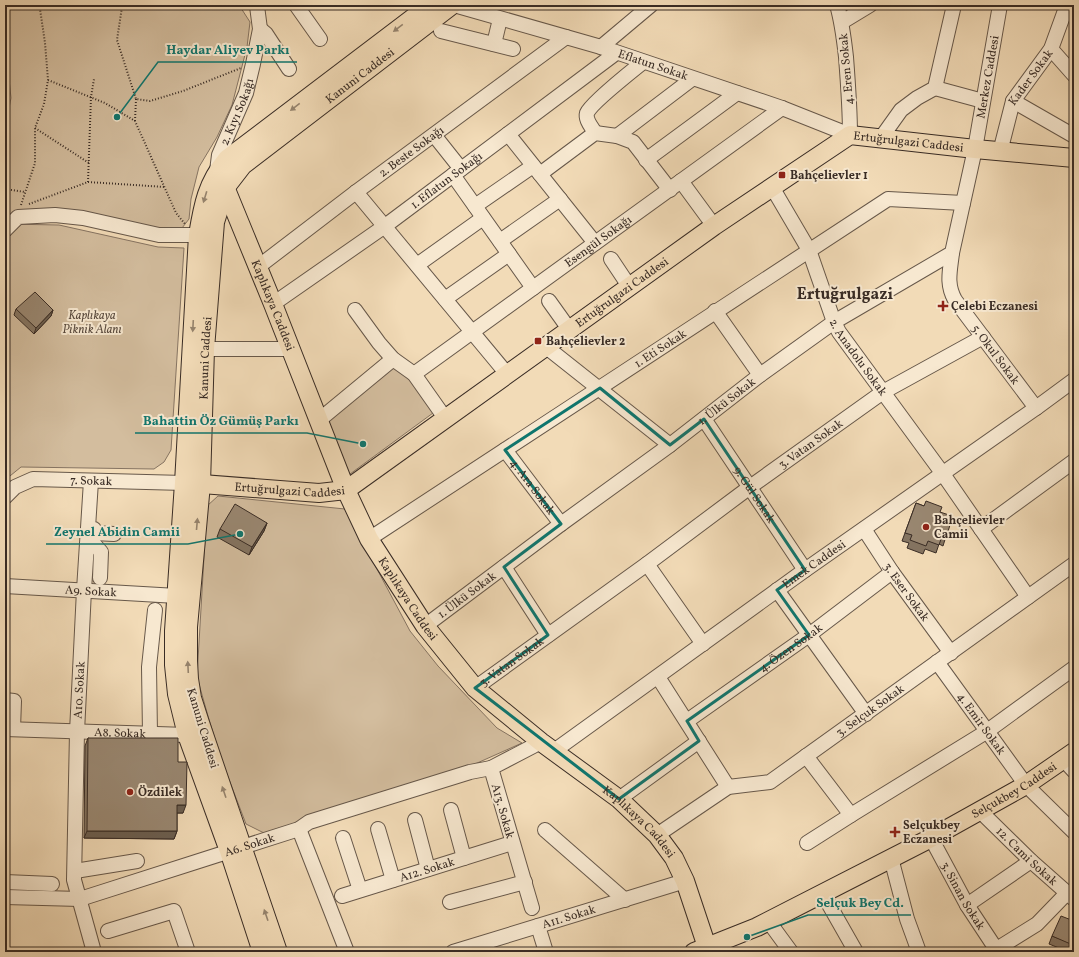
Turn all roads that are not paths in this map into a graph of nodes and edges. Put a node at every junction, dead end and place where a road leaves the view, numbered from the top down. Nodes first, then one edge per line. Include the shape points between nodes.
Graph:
1 (257, 5) edge
2 (296, 5) edge
3 (430, 5) edge
4 (453, 5) edge
5 (487, 5) edge
6 (651, 5) edge
7 (837, 5) edge
8 (870, 5) edge
9 (954, 5) edge
10 (1000, 5) edge
11 (1069, 5) edge
12 (1074, 8) edge
13 (498, 18) junction
14 (842, 22) junction
15 (260, 29) junction
16 (441, 31) dead end
17 (566, 37) junction
18 (320, 38) dead end
19 (494, 44) junction
20 (601, 48) junction
21 (514, 49) dead end
22 (1051, 49) junction
23 (616, 53) junction
24 (643, 62) junction
25 (289, 69) dead end
26 (1074, 75) edge
27 (692, 79) junction
28 (935, 88) junction
29 (737, 93) junction
30 (983, 101) junction
31 (1013, 101) junction
32 (782, 108) junction
33 (595, 133) junction
34 (508, 134) junction
35 (434, 135) junction
36 (850, 135) junction
37 (617, 136) junction
38 (1074, 136) edge
39 (881, 138) junction
40 (975, 149) junction
41 (1000, 152) junction
42 (1074, 158) edge
43 (646, 160) junction
44 (537, 170) junction
45 (217, 171) junction
46 (457, 172) junction
47 (675, 186) junction
48 (226, 187) junction
49 (772, 187) junction
50 (356, 192) junction
51 (560, 199) junction
52 (964, 203) junction
53 (475, 206) junction
54 (483, 218) junction
55 (385, 226) junction
56 (714, 226) junction
57 (5, 230) edge
58 (198, 235) junction
59 (500, 241) junction
60 (596, 243) junction
61 (809, 250) junction
62 (952, 253) junction
63 (509, 254) junction
64 (611, 259) dead end
65 (417, 265) junction
66 (258, 267) junction
67 (629, 286) junction
68 (533, 288) junction
69 (445, 299) junction
70 (549, 301) dead end
71 (273, 304) junction
72 (355, 310) dead end
73 (715, 311) junction
74 (834, 322) junction
75 (569, 329) junction
76 (472, 332) junction
77 (983, 337) junction
78 (545, 346) junction
79 (205, 349) junction
80 (290, 349) junction
81 (393, 359) junction
82 (414, 374) junction
83 (508, 374) junction
84 (760, 375) junction
85 (1074, 380) edge
86 (600, 388) junction
87 (882, 392) junction
88 (1036, 408) junction
89 (445, 418) junction
90 (704, 419) junction
91 (318, 421) junction
92 (670, 445) junction
93 (505, 450) junction
94 (1074, 461) edge
95 (943, 474) junction
96 (94, 481) junction
97 (192, 484) junction
98 (750, 487) junction
99 (346, 490) junction
100 (5, 497) edge
101 (561, 524) junction
102 (981, 529) junction
103 (864, 530) junction
104 (94, 533) junction
105 (114, 534) dead end
106 (369, 539) junction
107 (647, 564) junction
108 (504, 567) junction
109 (1072, 568) edge
110 (805, 570) junction
111 (892, 572) junction
112 (100, 578) dead end
113 (5, 586) edge
114 (84, 590) junction
115 (777, 590) junction
116 (177, 596) junction
117 (1028, 597) junction
118 (155, 610) dead end
119 (425, 626) junction
120 (548, 635) junction
121 (809, 635) junction
122 (703, 644) junction
123 (951, 653) junction
124 (937, 662) junction
125 (1074, 668) edge
126 (658, 677) junction
127 (475, 688) junction
128 (8, 705) edge
129 (866, 714) junction
130 (687, 721) junction
131 (9, 729) edge
132 (77, 732) junction
133 (986, 732) junction
134 (150, 734) junction
135 (187, 735) junction
136 (700, 741) junction
137 (548, 746) junction
138 (806, 756) junction
139 (1070, 761) edge
140 (490, 768) junction
141 (1026, 785) junction
142 (728, 787) junction
143 (619, 799) junction
144 (451, 810) dead end
145 (980, 812) junction
146 (851, 815) junction
147 (415, 820) dead end
148 (299, 829) junction
149 (378, 829) dead end
150 (545, 830) dead end
151 (1074, 832) edge
152 (657, 835) junction
153 (343, 838) dead end
154 (931, 838) junction
155 (512, 843) junction
156 (807, 844) dead end
157 (236, 849) junction
158 (464, 858) junction
159 (891, 858) junction
160 (1031, 860) junction
161 (136, 861) dead end
162 (428, 869) junction
163 (75, 871) junction
164 (393, 880) junction
165 (685, 881) junction
166 (5, 882) edge
167 (525, 882) junction
168 (52, 884) dead end
169 (360, 890) junction
170 (823, 894) junction
171 (342, 896) dead end
172 (1071, 896) edge
173 (5, 897) edge
174 (80, 899) junction
175 (624, 900) junction
176 (450, 902) dead end
177 (967, 905) junction
178 (532, 908) dead end
179 (769, 922) junction
180 (538, 926) junction
181 (108, 930) dead end
182 (709, 949) edge
183 (458, 951) edge
184 (996, 951) edge
185 (94, 952) edge
186 (188, 952) edge
187 (262, 952) edge
188 (278, 952) edge
189 (347, 952) edge
190 (546, 952) edge
191 (790, 952) edge
192 (856, 952) edge
193 (919, 952) edge

1 - 15 street, 2. Kıyı Sokağı
2 - 18 street
3 -> 45 main road, Kanuni Caddesi via 227,158
4 - 13 street, Eflatun Sokak
4 - 48 main road, Kanuni Caddesi via 243,165
5 - 13 street
6 - 20 street
7 - 14 street, 4. Eren Sokak
8 - 14 street
9 - 28 street
10 - 30 street, Merkez Caddesi
11 - 12 street
11 - 22 street, Kader Sokak
13 - 17 street, Eflatun Sokak
13 - 19 street
14 - 36 street, 4. Eren Sokak via 850,99
15 - 25 street
15 - 45 street, 2. Kıyı Sokağı via 246,93 219,155
16 - 19 street
17 - 20 street, Eflatun Sokak
17 - 35 street, 2. Beste Sokağı
19 - 21 street
20 - 23 street, Eflatun Sokak
22 - 26 street
22 - 31 street, Kader Sokak
23 - 24 street, Eflatun Sokak
23 - 34 street, 1. Eflatun Sokağı
24 - 27 street, Eflatun Sokak
24 - 33 street via 588,113 587,119
27 - 29 street, Eflatun Sokak
27 - 37 street
28 - 30 street
28 - 39 street via 901,110
29 - 32 street, Eflatun Sokak
29 - 43 street
30 - 40 street, Merkez Caddesi
31 - 38 street
31 - 41 street, Kader Sokak
32 - 36 street, Eflatun Sokak
32 - 47 street, Esengül Sokağı
33 - 37 street
33 - 44 street
34 - 44 street
34 - 46 street, 1. Eflatun Sokağı
35 - 46 street
35 - 50 street, 2. Beste Sokağı
36 - 39 main road, Ertuğrulgazi Caddesi
36 - 49 main road, Ertuğrulgazi Caddesi
37 - 43 street via 633,142
39 - 40 main road, Ertuğrulgazi Caddesi
40 - 41 main road, Ertuğrulgazi Caddesi
40 - 52 street
41 - 42 main road, Ertuğrulgazi Caddesi
43 - 47 street
44 - 51 street
44 - 53 street
45 - 48 main road, Kaplıkaya Caddesi
45 -> 58 main road, Kanuni Caddesi via 207,193
46 - 53 street
46 - 55 street, 1. Eflatun Sokağı
47 - 56 street
47 - 60 street, Esengül Sokağı
48 - 66 main road, Kaplıkaya Caddesi
48 - 79 main road, Kanuni Caddesi via 215,222
49 - 56 main road, Ertuğrulgazi Caddesi
49 - 61 street, 2. Anadolu Sokak
50 - 55 street
50 - 66 street, 2. Beste Sokağı
51 - 59 street
51 - 60 street
52 - 61 street, 1. Eti Sokak via 888,199
52 - 62 street
53 - 54 street
54 - 59 street
54 - 65 street
55 - 65 street
55 - 71 street, 1. Eflatun Sokağı
56 - 67 main road, Ertuğrulgazi Caddesi
57 - 58 street via 18,217 55,215 83,218 159,235
58 -> 97 main road, Kanuni Caddesi
59 - 63 street
60 - 68 street, Esengül Sokağı
61 - 73 street, 1. Eti Sokak
61 - 74 street, 2. Anadolu Sokak
62 - 74 street, 1. Ülkü Sokak
62 - 77 street, 5. Okul Sokak via 950,290
63 - 68 street
63 - 69 street
64 - 67 street
65 - 69 street
66 - 71 main road, Kaplıkaya Caddesi
67 - 75 main road, Ertuğrulgazi Caddesi
68 - 76 street, Esengül Sokağı
69 - 76 street
70 - 75 street
71 - 80 main road, Kaplıkaya Caddesi
72 - 81 street
73 - 84 street
73 - 86 street, 1. Eti Sokak
74 - 84 street, 1. Ülkü Sokak
74 - 87 street, 2. Anadolu Sokak
75 - 78 main road, Ertuğrulgazi Caddesi
76 - 82 street, Esengül Sokağı
76 - 83 street
77 - 87 street, 3. Vatan Sokak
77 - 88 street, 5. Okul Sokak
78 - 83 main road, Ertuğrulgazi Caddesi
78 - 86 street
79 - 80 street
79 - 97 main road, Kanuni Caddesi
80 - 91 main road, Kaplıkaya Caddesi
81 - 82 street
81 - 91 street
82 - 89 street
83 - 89 main road, Ertuğrulgazi Caddesi
84 - 90 street, 1. Ülkü Sokak
85 - 88 street, Emek Caddesi
86 - 92 street
86 - 93 street, 1. Eti Sokak
87 - 95 street, 2. Anadolu Sokak
87 - 98 street, 3. Vatan Sokak
88 - 95 street, Emek Caddesi
89 - 99 main road, Ertuğrulgazi Caddesi
90 - 92 street, 1. Ülkü Sokak
90 - 98 street, 9. Gül Sokak
91 - 99 main road, Kaplıkaya Caddesi
92 - 101 street, 1. Ülkü Sokak
93 - 101 street, 4. Ara Sokak
93 - 106 street, 1. Eti Sokak
94 - 102 street
95 - 102 street, 2. Anadolu Sokak
95 - 103 street, Emek Caddesi
96 - 97 street, 7. Sokak
96 - 100 street, 7. Sokak via 33,479 15,487
96 - 104 street
96 - 114 street, A10. Sokak
97 - 99 main road, Ertuğrulgazi Caddesi via 319,493
97 - 116 main road, Kanuni Caddesi
157 -> 97 main road, Kanuni Caddesi via 192,698 189,679
98 - 107 street, 3. Vatan Sokak
98 - 110 street, 9. Gül Sokak
99 - 106 main road, Kaplıkaya Caddesi
101 - 108 street, 1. Ülkü Sokak
102 - 117 street, 2. Anadolu Sokak
103 - 110 street, Emek Caddesi
103 - 111 street, 3. Eser Sokak
104 - 105 street
104 - 112 street via 93,543 101,552
106 - 119 main road, Kaplıkaya Caddesi
107 - 120 street, 3. Vatan Sokak
107 - 122 street
108 - 119 street, 1. Ülkü Sokak
108 - 120 street, 3. Vatan Sokak
109 - 117 street, 3. Selçuk Sokak
110 - 115 street, Emek Caddesi
111 - 121 street, 4. Özen Sokak
111 - 123 street, 3. Eser Sokak
113 - 114 street, A9. Sokak
114 - 116 street, A9. Sokak
114 - 132 street, A10. Sokak
115 - 121 street
115 - 122 street, Emek Caddesi
116 - 135 main road, Kanuni Caddesi via 174,665 177,694
117 - 123 street, 3. Selçuk Sokak
118 - 134 street via 149,667
119 - 127 main road, Kaplıkaya Caddesi
120 - 127 street, 3. Vatan Sokak
121 - 129 street
121 - 130 street, 4. Özen Sokak
122 - 126 street, Emek Caddesi
123 - 124 street, 3. Selçuk Sokak
124 - 129 street, 3. Selçuk Sokak
124 - 133 street, 4. Emir Sokak
125 - 133 street
126 - 130 street
126 - 137 street, Emek Caddesi
127 - 137 main road, Kaplıkaya Caddesi
128 - 131 street
129 - 138 street, 3. Selçuk Sokak
130 - 136 street
131 - 132 street, A8. Sokak
132 - 134 street, A8. Sokak
132 - 163 street, A10. Sokak
133 - 141 street, 4. Emir Sokak
133 - 146 street
134 - 135 street, A8. Sokak
135 - 157 main road, Kanuni Caddesi
136 - 142 street
136 - 143 street
137 - 140 street, A13. Sokak
137 - 143 main road, Kaplıkaya Caddesi
138 - 142 street, 3. Selçuk Sokak via 770,782
138 - 146 street
139 - 141 main road, Selçukbey Caddesi
140 - 148 street, A6. Sokak via 309,822
140 - 155 street, A13. Sokak
141 - 145 main road, Selçukbey Caddesi
141 - 151 street, 4. Emir Sokak
142 - 152 street, 3. Selçuk Sokak
143 - 152 main road, Kaplıkaya Caddesi
144 - 158 street
145 - 154 main road, Selçukbey Caddesi
145 - 160 street, 12. Cami Sokak
146 - 156 street
147 - 162 street
148 - 157 street, A6. Sokak
148 - 189 street
149 - 164 street
150 - 175 street
152 - 165 main road, Kaplıkaya Caddesi via 674,858
153 - 169 street
154 - 159 main road, Selçukbey Caddesi
154 - 177 street, 3. Sinan Sokak
155 - 158 street, A12. Sokak
155 - 167 street, A13. Sokak
157 - 174 street, A6. Sokak
157 - 187 main road, Kanuni Caddesi
188 -> 157 main road, Kanuni Caddesi
158 - 162 street, A12. Sokak
159 - 170 main road, Selçukbey Caddesi
159 - 193 street via 907,919
160 - 172 street, 12. Cami Sokak
160 - 177 street
161 - 163 street
162 - 164 street, A12. Sokak
163 - 174 street, A10. Sokak via 74,880
164 - 169 street, A12. Sokak
165 - 175 street, A11. Sokak
165 - 182 main road, Kaplıkaya Caddesi
166 - 168 street
167 - 176 street
167 - 178 street, A13. Sokak
169 - 171 street, A12. Sokak
170 - 179 main road, Selçukbey Caddesi
170 - 192 street
172 - 184 street via 1037,924
173 - 174 street, A6. Sokak
174 - 185 street, A10. Sokak
175 - 180 street, A11. Sokak
177 - 184 street, 3. Sinan Sokak
179 - 182 main road, Selçukbey Caddesi
179 - 191 street
180 - 183 street, A11. Sokak
180 - 190 street
181 - 186 street via 174,911

